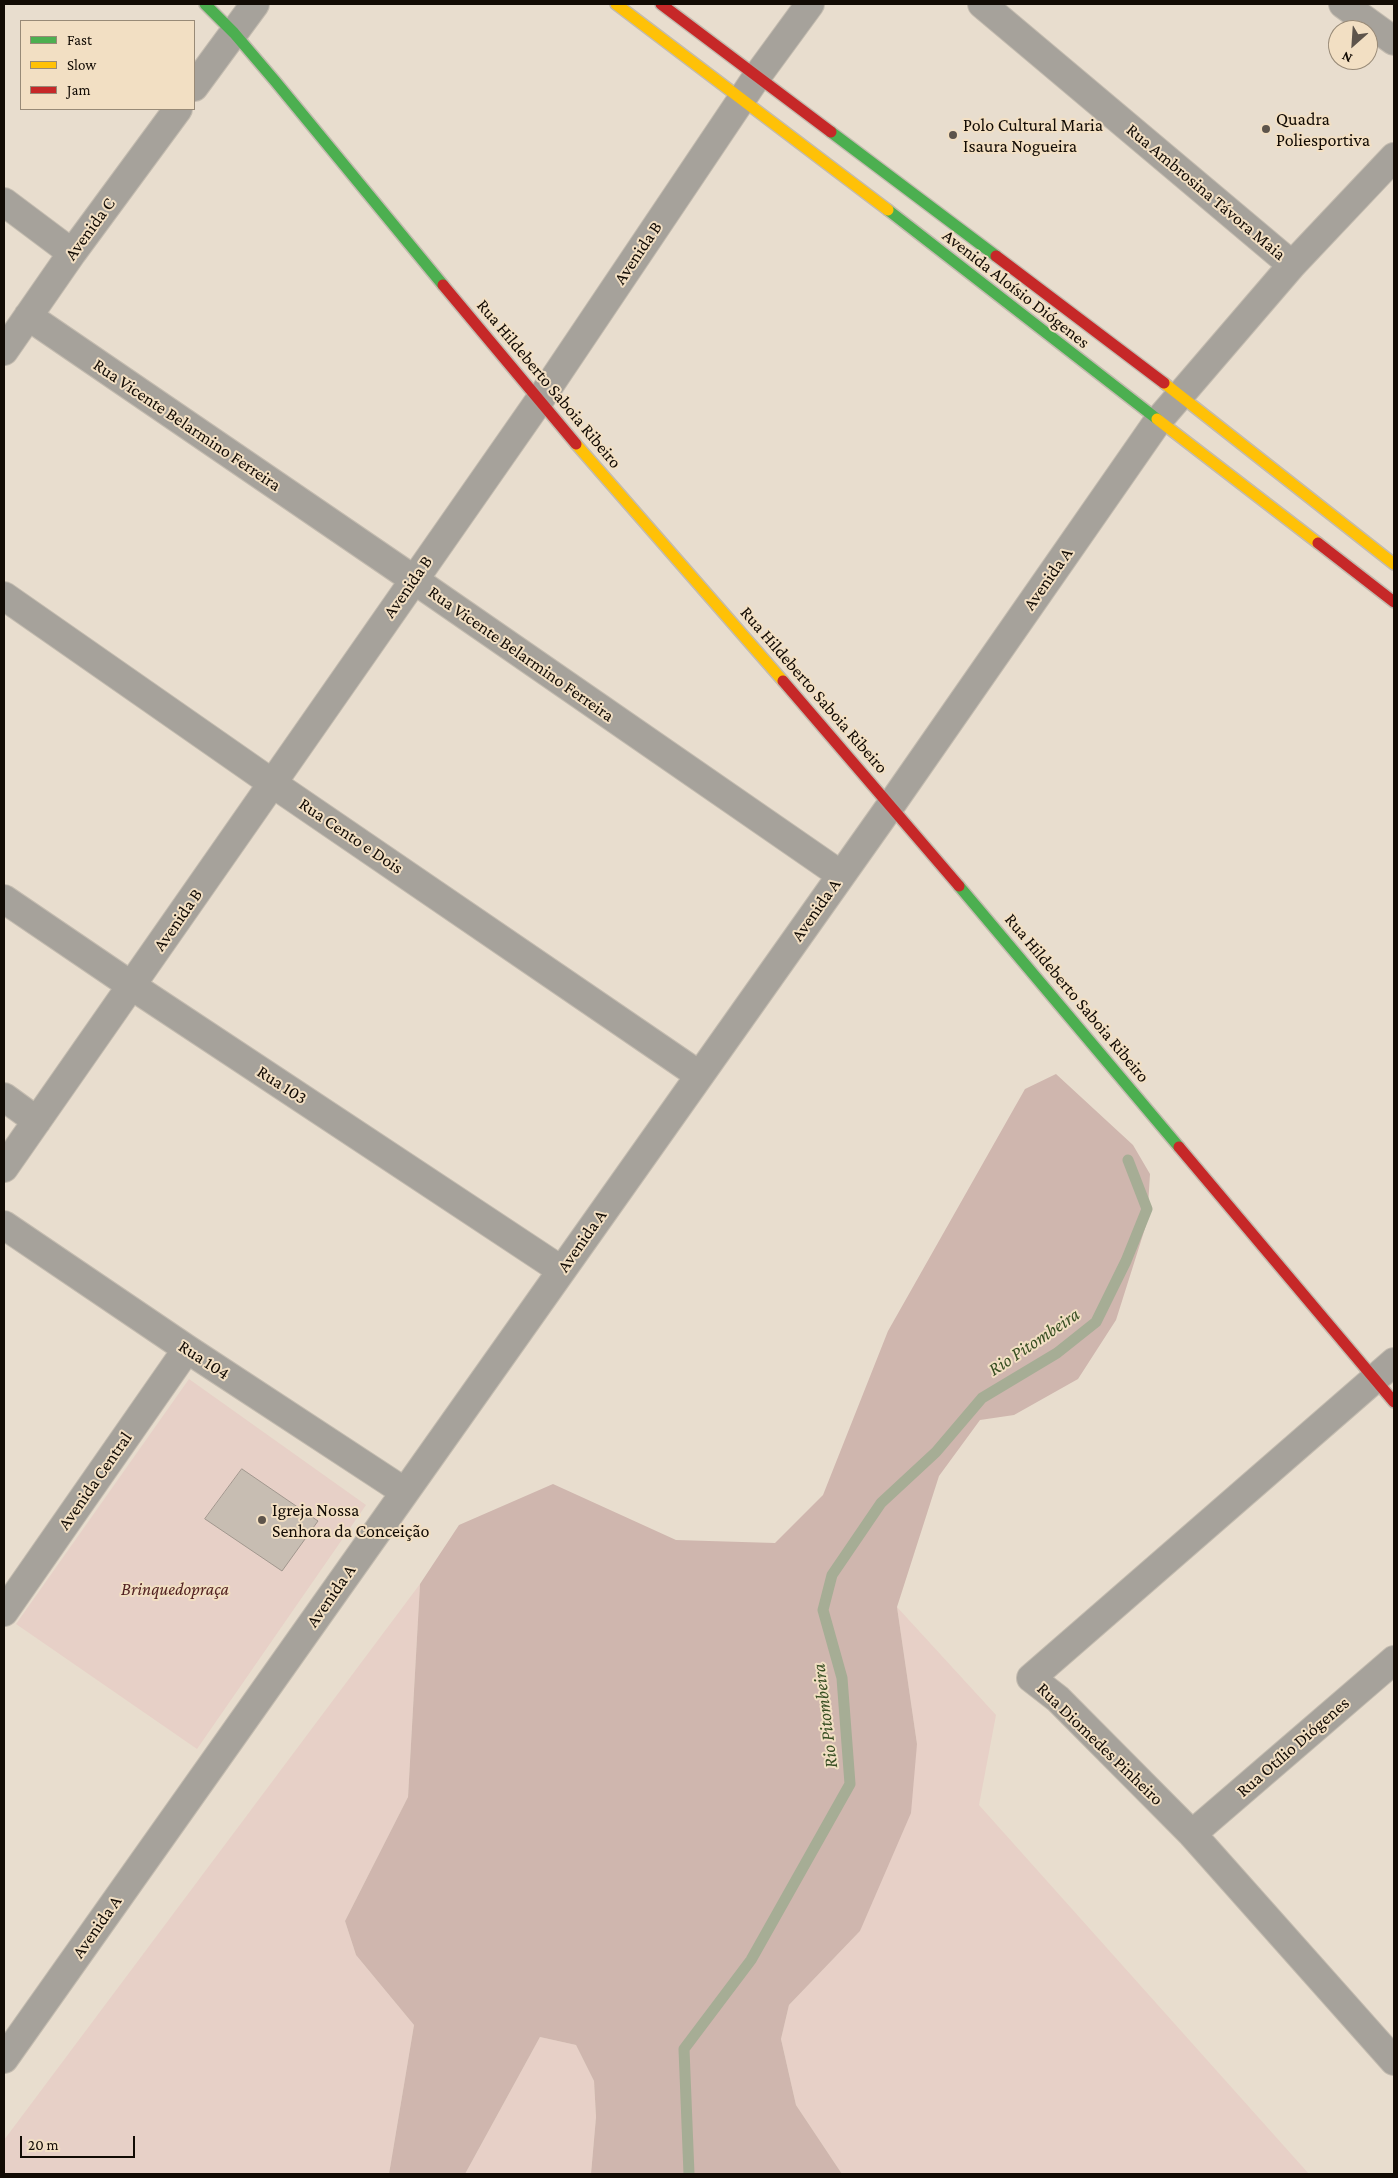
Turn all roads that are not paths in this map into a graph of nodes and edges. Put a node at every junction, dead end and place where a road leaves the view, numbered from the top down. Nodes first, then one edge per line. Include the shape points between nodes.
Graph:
1 (205, 4) edge
2 (255, 4) edge
3 (616, 4) edge
4 (661, 4) edge
5 (810, 4) edge
6 (982, 4) edge
7 (1343, 4) edge
8 (234, 33) junction
9 (1394, 41) edge
10 (758, 75) junction
11 (195, 86) edge
12 (742, 98) junction
13 (177, 110) edge
14 (1394, 156) edge
15 (4, 202) edge
16 (72, 252) junction
17 (1292, 265) junction
18 (28, 316) junction
19 (4, 351) edge
20 (1180, 395) junction
21 (539, 402) junction
22 (1158, 421) junction
23 (1394, 564) edge
24 (413, 579) junction
25 (4, 596) edge
26 (1394, 602) edge
27 (272, 783) junction
28 (891, 805) junction
29 (841, 875) junction
30 (4, 899) edge
31 (132, 986) junction
32 (699, 1075) junction
33 (4, 1098) edge
34 (37, 1121) junction
35 (4, 1168) edge
36 (4, 1225) edge
37 (561, 1270) junction
38 (187, 1349) junction
39 (1385, 1370) edge
40 (1394, 1402) edge
41 (405, 1492) junction
42 (4, 1612) edge
43 (1394, 1660) edge
44 (1192, 1834) junction
45 (4, 2059) edge
46 (1394, 2061) edge

1 - 8 street, Rua Hildeberto Saboia Ribeiro
2 - 8 street
3 - 12 street, Avenida Aloísio Diógenes
4 - 10 street, Avenida Aloísio Diógenes
5 - 10 street, Avenida B
6 - 17 street, Rua Ambrosina Távora Maia
7 - 9 street
8 - 11 street
8 - 21 street, Rua Hildeberto Saboia Ribeiro
10 - 12 street, Avenida B
10 - 20 street, Avenida Aloísio Diógenes
12 - 21 street, Avenida B
12 - 22 street, Avenida Aloísio Diógenes
13 - 16 street, Avenida C
14 - 17 street, Avenida A
15 - 16 street
16 - 18 street, Avenida C
17 - 20 street, Avenida A
18 - 19 street, Avenida C
18 - 24 street, Rua Vicente Belarmino Ferreira
20 - 22 street, Avenida A
20 - 23 street, Avenida Aloísio Diógenes
21 - 24 street, Avenida B
21 - 28 street, Rua Hildeberto Saboia Ribeiro
22 - 26 street, Avenida Aloísio Diógenes
22 - 28 street, Avenida A
24 - 27 street, Avenida B
24 - 29 street, Rua Vicente Belarmino Ferreira
25 - 27 street, Rua Cento e Dois
27 - 31 street, Avenida B
27 - 32 street, Rua Cento e Dois
28 - 29 street, Avenida A
28 - 39 street, Rua Hildeberto Saboia Ribeiro
29 - 32 street, Avenida A
30 - 31 street, Rua 103
31 - 34 street, Avenida B
31 - 37 street, Rua 103
32 - 37 street, Avenida A
33 - 34 street
34 - 35 street, Avenida B
36 - 38 street, Rua 104
37 - 41 street, Avenida A
38 - 41 street, Rua 104
38 - 42 street, Avenida Central
39 - 40 street, Rua Hildeberto Saboia Ribeiro
39 - 44 street, Rua Diomedes Pinheiro via 1031,1678 1058,1699
41 - 45 street, Avenida A
43 - 44 street, Rua Otílio Diógenes
44 - 46 street, Rua Diomedes Pinheiro

